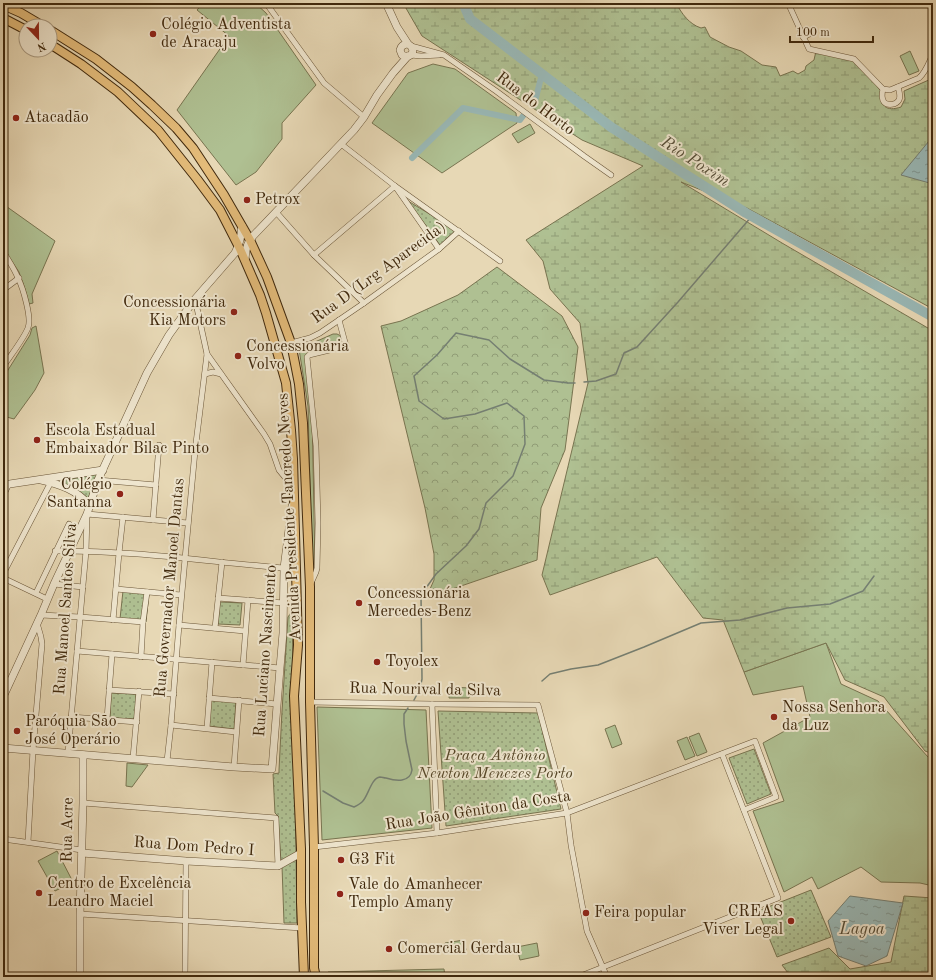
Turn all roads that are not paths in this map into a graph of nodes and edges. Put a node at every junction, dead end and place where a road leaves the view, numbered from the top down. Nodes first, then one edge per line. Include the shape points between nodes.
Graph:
1 (10, 3) edge
2 (266, 3) edge
3 (386, 3) edge
4 (788, 3) edge
5 (3, 5) edge
6 (21, 13) junction
7 (3, 18) edge
8 (29, 18) edge
9 (18, 26) edge
10 (397, 27) junction
11 (814, 32) dead end
12 (58, 35) edge
13 (803, 37) junction
14 (409, 45) junction
15 (58, 49) edge
16 (400, 50) junction
17 (933, 54) edge
18 (444, 55) junction
19 (410, 56) junction
20 (393, 73) junction
21 (898, 87) junction
22 (882, 89) junction
23 (364, 117) junction
24 (341, 144) junction
25 (611, 175) dead end
26 (395, 186) junction
27 (276, 212) junction
28 (242, 226) junction
29 (459, 231) junction
30 (250, 240) junction
31 (239, 246) junction
32 (439, 249) junction
33 (3, 251) edge
34 (314, 255) junction
35 (245, 260) junction
36 (500, 261) dead end
37 (19, 278) junction
38 (3, 290) edge
39 (195, 299) junction
40 (364, 303) junction
41 (339, 320) junction
42 (291, 343) junction
43 (207, 354) junction
44 (3, 368) edge
45 (205, 374) junction
46 (221, 374) junction
47 (159, 446) dead end
48 (103, 470) junction
49 (52, 480) junction
50 (98, 480) junction
51 (6, 484) edge
52 (156, 485) junction
53 (294, 488) junction
54 (3, 496) edge
55 (89, 505) junction
56 (86, 514) junction
57 (123, 517) junction
58 (153, 520) junction
59 (188, 522) junction
60 (68, 524) dead end
61 (55, 551) junction
62 (69, 551) junction
63 (86, 551) junction
64 (119, 553) junction
65 (185, 559) junction
66 (222, 562) junction
67 (284, 568) junction
68 (296, 569) junction
69 (3, 574) edge
70 (3, 578) edge
71 (54, 584) junction
72 (83, 587) junction
73 (310, 587) junction
74 (116, 589) junction
75 (147, 592) junction
76 (36, 593) junction
77 (181, 595) junction
78 (218, 598) junction
79 (47, 599) junction
80 (248, 600) junction
81 (284, 603) junction
82 (41, 615) junction
83 (80, 617) junction
84 (113, 620) junction
85 (143, 622) junction
86 (37, 623) junction
87 (178, 625) junction
88 (215, 628) junction
89 (245, 631) junction
90 (77, 651) junction
91 (112, 654) junction
92 (142, 657) junction
93 (176, 659) junction
94 (212, 662) junction
95 (243, 665) junction
96 (280, 668) junction
97 (109, 690) junction
98 (139, 691) junction
99 (174, 694) junction
100 (3, 697) edge
101 (209, 698) junction
102 (239, 700) junction
103 (310, 702) junction
104 (277, 704) junction
105 (432, 704) junction
106 (71, 717) junction
107 (107, 719) junction
108 (137, 722) junction
109 (171, 725) junction
110 (207, 728) junction
111 (236, 732) junction
112 (3, 748) edge
113 (33, 750) junction
114 (68, 753) junction
115 (722, 754) junction
116 (83, 755) junction
117 (133, 758) junction
118 (167, 761) junction
119 (234, 767) junction
120 (83, 803) junction
121 (744, 810) junction
122 (567, 813) junction
123 (437, 833) junction
124 (3, 839) edge
125 (28, 842) junction
126 (314, 844) junction
127 (82, 851) junction
128 (300, 855) junction
129 (186, 860) junction
130 (278, 866) junction
131 (80, 914) junction
132 (186, 921) junction
133 (302, 928) junction
134 (604, 967) junction
135 (80, 976) edge
136 (105, 977) edge
137 (185, 977) edge
138 (304, 977) edge
139 (316, 977) edge
140 (578, 977) edge
141 (607, 977) edge

1 - 6 street
2 - 23 street via 324,83
3 - 10 street
4 - 13 street
5 - 6 main road
6 - 8 main road
7 - 9 main road
10 - 14 street
10 - 16 street
11 - 13 street
12 - 28 main road, Avenida Presidente Tancredo Neves via 96,59 132,87 176,128 193,148
13 - 22 street via 811,50 854,59
14 - 16 street via 405,44
14 - 18 street, Rua do Horto
14 - 19 street via 413,52
15 - 31 main road, Avenida Presidente Tancredo Neves via 118,92 158,130 220,210
16 - 19 street via 405,57
16 - 20 street
17 - 21 street via 922,75
18 - 19 street
18 - 25 street, Rua do Horto
19 - 20 street
20 - 23 street
21 - 22 street
21 - 22 street via 899,100 889,105 884,102
23 - 24 street
24 - 26 street
24 - 27 street
26 - 29 street
26 - 32 street
26 - 34 street
27 - 30 street
27 - 34 street
28 - 30 main road, Avenida Presidente Tancredo Neves
28 - 31 street
29 - 32 street, Rua D (Lrg Aparecida)
29 - 36 street
30 - 35 street via 246,247
30 - 42 main road, Avenida Presidente Tancredo Neves
31 - 35 main road, Avenida Presidente Tancredo Neves
31 - 39 street via 235,254
32 - 40 street, Rua D (Lrg Aparecida)
33 - 37 street
34 - 40 street
35 - 53 main road, Avenida Presidente Tancredo Neves via 260,295 286,384
37 - 38 street
37 - 44 street via 28,309 28,327
39 - 43 street, Rua Governador Manoel Dantas
39 - 48 street via 169,335 147,373
40 - 41 street, Rua D (Lrg Aparecida)
41 - 42 street, Rua D (Lrg Aparecida) via 316,336
41 - 73 street via 346,346 307,358 316,446 318,523 316,572
42 - 73 main road, Avenida Presidente Tancredo Neves via 304,423
43 - 45 street, Rua Governador Manoel Dantas
43 - 46 street
45 - 46 street
45 - 59 street, Rua Governador Manoel Dantas
46 - 53 street via 264,434 279,470
47 - 52 street
48 - 49 street
48 - 50 street
49 - 51 street via 39,479
49 - 55 street via 74,491
49 - 69 street
50 - 52 street
50 - 55 street
51 - 54 street
52 - 58 street
53 - 67 street, Rua Luciano Nascimento
53 - 68 main road, Avenida Presidente Tancredo Neves
55 - 56 street
56 - 57 street
56 - 62 street
56 - 63 street, Rua Manoel Santos Silva
57 - 58 street
57 - 64 street
58 - 59 street
59 - 65 street, Rua Governador Manoel Dantas
60 - 61 street
61 - 62 street
61 - 76 street
62 - 63 street
62 - 71 street
63 - 64 street
63 - 72 street, Rua Manoel Santos Silva
64 - 65 street
64 - 74 street
65 - 66 street
65 - 77 street, Rua Governador Manoel Dantas
66 - 67 street
66 - 78 street
67 - 68 street
67 - 81 street, Rua Luciano Nascimento
68 - 128 main road, Avenida Presidente Tancredo Neves via 298,644 294,696
70 - 76 street
71 - 72 street
71 - 79 street
72 - 83 street, Rua Manoel Santos Silva
73 - 103 main road, Avenida Presidente Tancredo Neves
74 - 75 street
74 - 84 street
75 - 77 street
75 - 85 street
76 - 79 street
77 - 87 street, Rua Governador Manoel Dantas
78 - 80 street
78 - 88 street
79 - 82 street
80 - 81 street
80 - 89 street
81 - 96 street, Rua Luciano Nascimento
82 - 83 street
82 - 86 street
83 - 84 street
83 - 90 street, Rua Manoel Santos Silva
84 - 85 street
85 - 92 street
86 - 100 street
86 - 113 street via 42,644
87 - 88 street
87 - 93 street, Rua Governador Manoel Dantas
88 - 89 street
89 - 95 street
90 - 91 street
90 - 106 street, Rua Manoel Santos Silva
91 - 92 street
91 - 97 street
92 - 93 street
93 - 94 street
93 - 99 street, Rua Governador Manoel Dantas
94 - 95 street
94 - 101 street
95 - 96 street
96 - 104 street, Rua Luciano Nascimento
97 - 98 street
97 - 107 street
98 - 99 street
98 - 108 street
99 - 109 street, Rua Governador Manoel Dantas
101 - 102 street
101 - 110 street
102 - 104 street
102 - 111 street
103 - 105 street, Rua Nourival da Silva
103 - 126 main road, Avenida Presidente Tancredo Neves
104 - 119 street, Rua Luciano Nascimento via 272,769
105 - 122 street, Rua Nourival da Silva via 538,705
105 - 123 street
106 - 107 street
106 - 114 street, Rua Manoel Santos Silva
107 - 108 street
108 - 117 street
109 - 110 street
109 - 118 street, Rua Governador Manoel Dantas
110 - 111 street
111 - 119 street
112 - 113 street
113 - 114 street
113 - 125 street
114 - 116 street
115 - 121 street
115 - 121 street, Rua João Gêniton da Costa via 755,741 776,796
115 - 122 street, Rua João Gêniton da Costa
116 - 117 street
116 - 120 street, Rua Acre
117 - 118 street
118 - 119 street
120 - 127 street, Rua Acre
120 - 130 street via 276,818
121 - 134 street via 778,898
122 - 123 street, Rua João Gêniton da Costa
122 - 134 street via 587,928
123 - 126 street, Rua João Gêniton da Costa
124 - 125 street
125 - 127 street
126 - 128 main road
126 - 139 main road, Avenida Presidente Tancredo Neves
127 - 129 street, Rua Dom Pedro I
127 - 131 street, Rua Acre
128 - 130 street
128 - 133 main road, Avenida Presidente Tancredo Neves
129 - 130 street, Rua Dom Pedro I
129 - 132 street
131 - 132 street
131 - 135 street, Rua Acre
132 - 133 street
132 - 137 street
133 - 138 main road, Avenida Presidente Tancredo Neves
134 - 140 street
134 - 141 street
135 - 136 street

